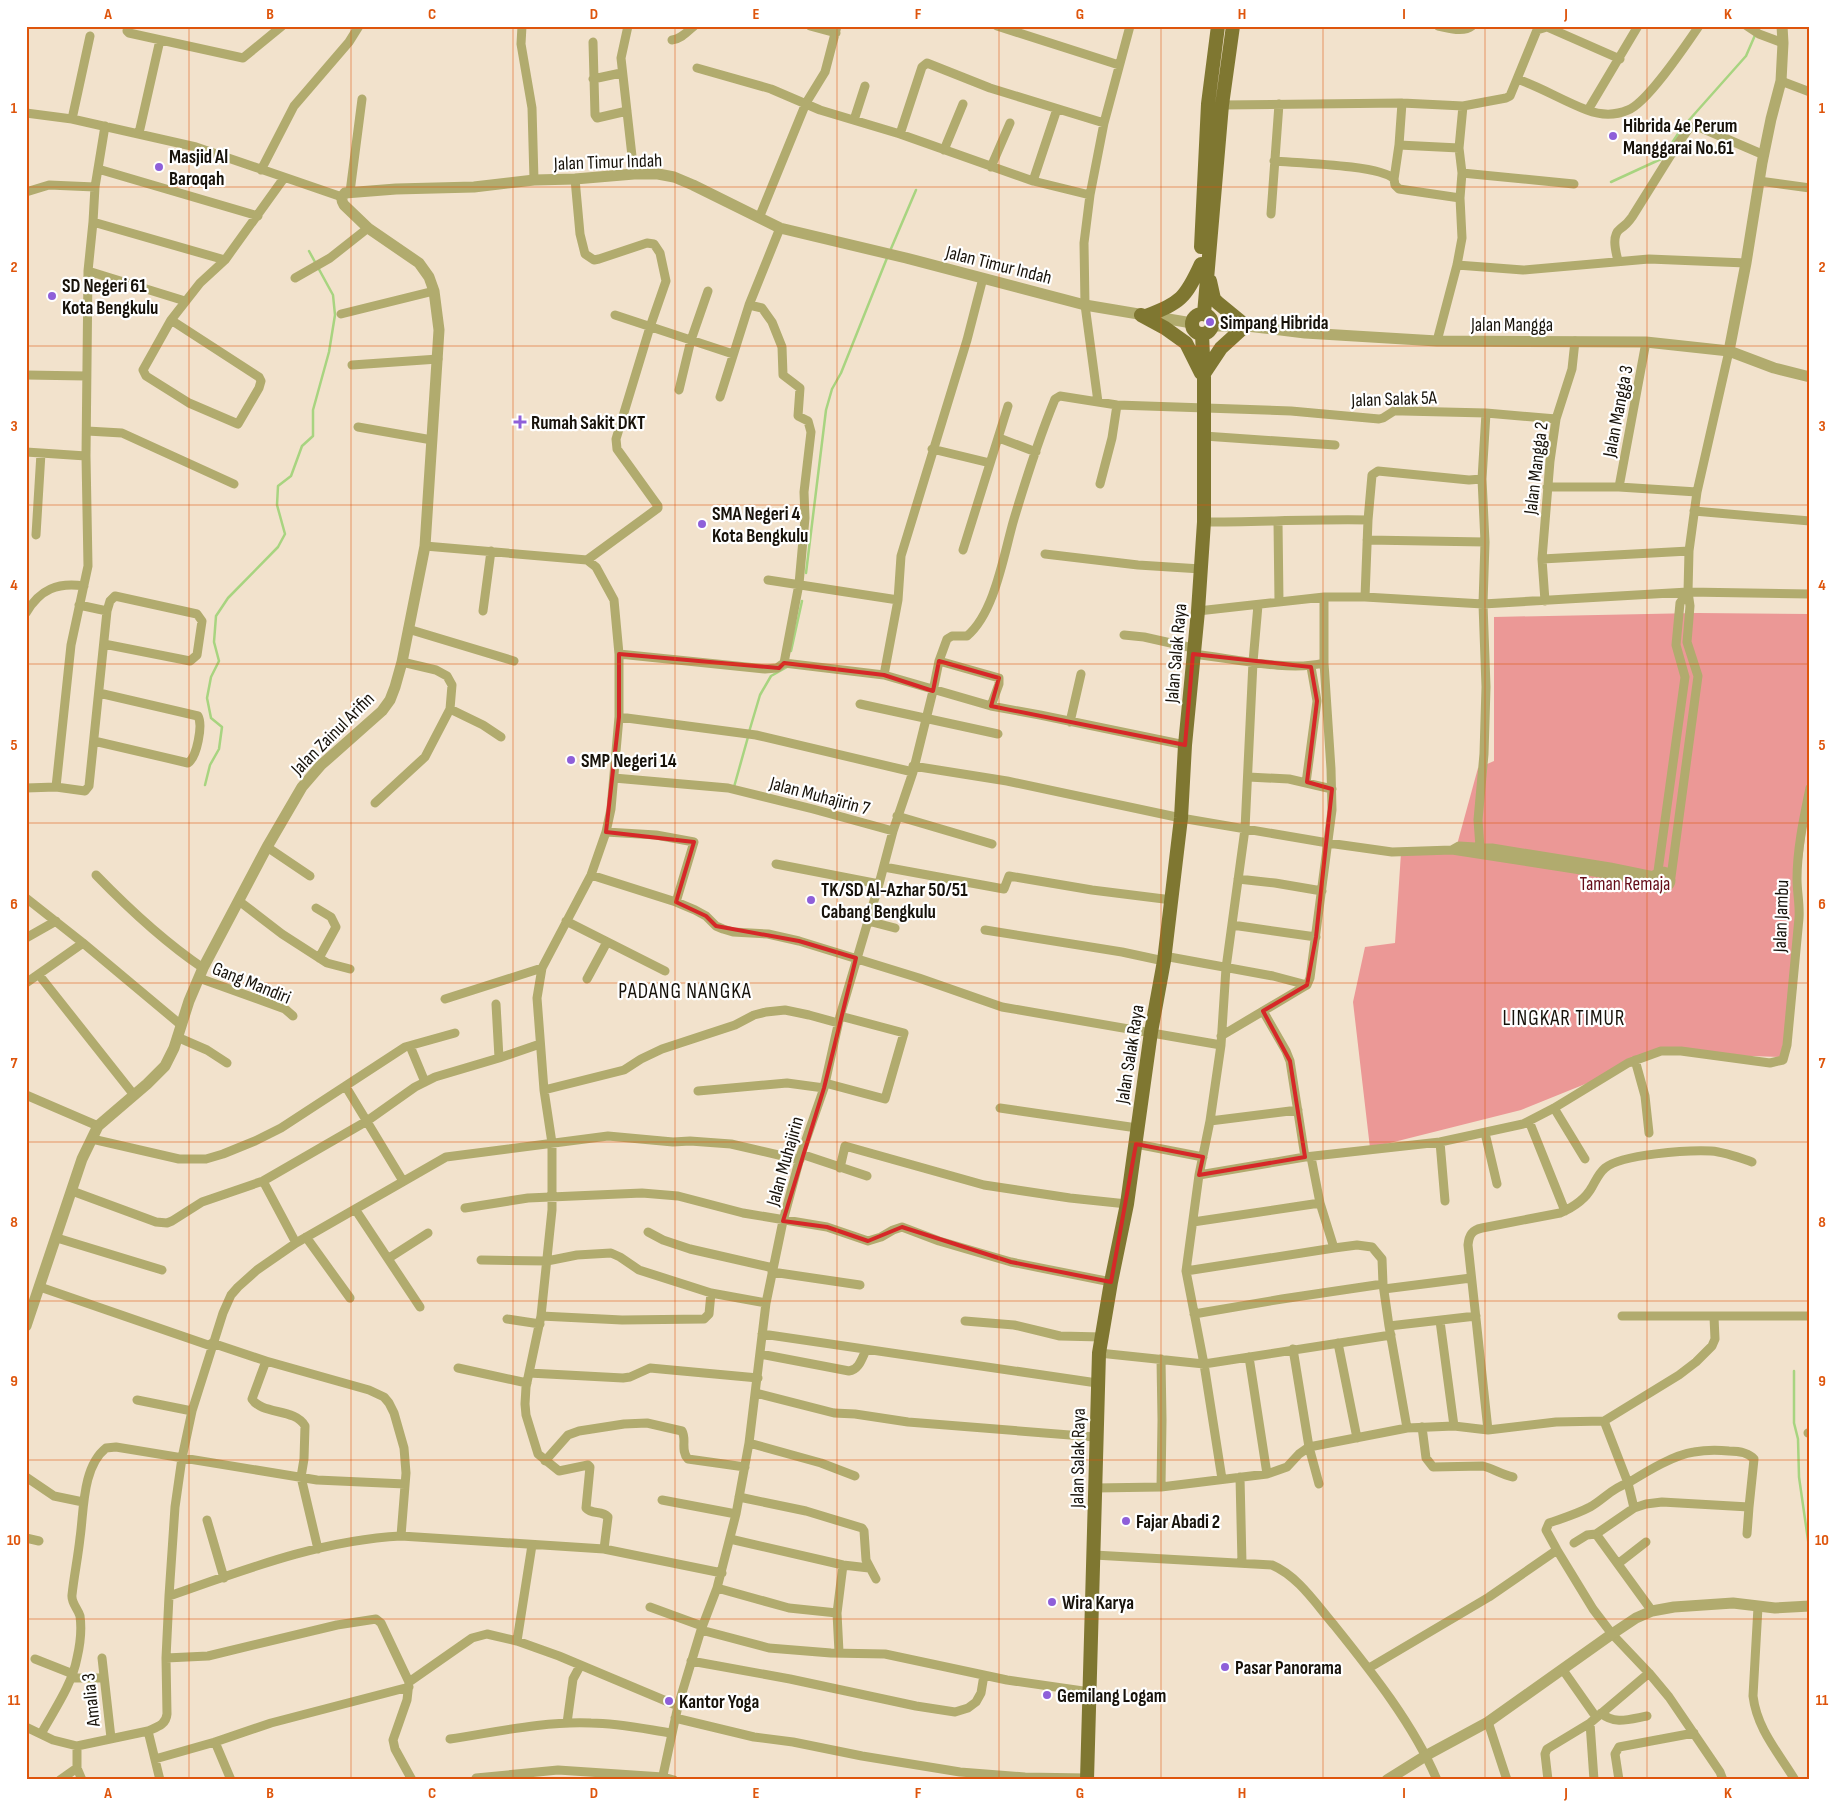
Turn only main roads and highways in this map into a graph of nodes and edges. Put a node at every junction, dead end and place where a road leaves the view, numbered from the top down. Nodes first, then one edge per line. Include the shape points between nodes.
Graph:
1 (1218, 26) edge
2 (1233, 26) edge
3 (1205, 268) junction
4 (1204, 377) junction
5 (1087, 1779) edge

1 - 3 main road via 1208,104
2 - 3 main road
3 - 4 main road, Jalan Salak Raya via 1201,322
3 - 4 main road via 1214,298 1245,326 1222,348
3 - 4 main road via 1175,304 1143,315 1186,343
4 - 5 main road, Jalan Salak Raya via 1204,522 1181,818 1164,959 1127,1204 1099,1354

